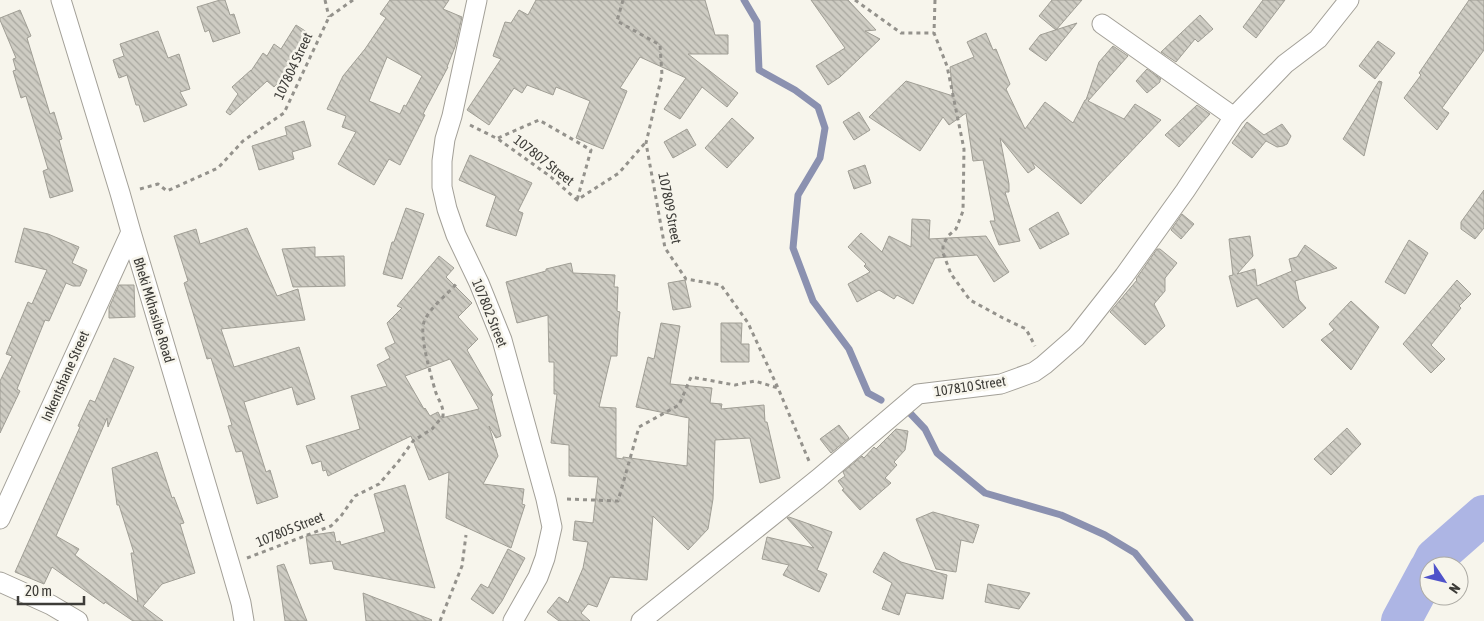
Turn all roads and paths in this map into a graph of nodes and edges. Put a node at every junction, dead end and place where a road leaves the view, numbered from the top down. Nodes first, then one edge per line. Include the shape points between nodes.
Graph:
1 (61, 0) edge
2 (325, 0) edge
3 (353, 0) edge
4 (477, 0) edge
5 (623, 0) edge
6 (855, 0) edge
7 (935, 0) edge
8 (1349, 0) edge
9 (329, 17) junction
10 (1102, 24) dead end
11 (934, 33) junction
12 (452, 116) junction
13 (1234, 117) junction
14 (498, 139) junction
15 (646, 143) junction
16 (120, 193) junction
17 (577, 200) junction
18 (131, 232) junction
19 (472, 268) junction
20 (1044, 365) junction
21 (778, 388) junction
22 (818, 479) junction
23 (546, 498) junction
24 (0, 519) edge
25 (466, 535) dead end
26 (230, 564) junction
27 (0, 582) edge
28 (78, 621) edge
29 (244, 621) edge
30 (440, 621) edge
31 (513, 621) edge
32 (641, 621) edge

1 - 16 street, Bheki Mkhasibe Road
2 - 9 path
3 - 9 path, 107804 Street
4 - 12 street, 107802 Street
5 - 15 path, 107809 Street via 617,21 660,45 662,75
6 - 11 path via 901,33
7 - 11 path
8 - 13 street, 107810 Street via 1318,39 1285,64
9 - 16 path, 107804 Street via 284,112 243,141 218,168 167,191 158,184
10 - 13 street
11 - 20 path via 947,66 964,149 963,211 956,229 943,246 943,253 950,274 970,300 1026,329
12 - 14 path, 107807 Street
12 - 19 street, 107802 Street via 445,139 442,187 456,235
13 - 20 street, 107810 Street via 1124,276 1076,337
14 - 17 path, 107807 Street
14 - 17 path, 107807 Street via 539,120 591,150
15 - 17 path, 107807 Street via 618,173
15 - 21 path, 107809 Street via 664,248 686,279 721,285 748,323
16 - 18 street, Bheki Mkhasibe Road
18 - 24 street, Inkentshane Street
18 - 26 street, Bheki Mkhasibe Road
19 - 23 street, 107802 Street via 502,340
19 - 26 path, 107805 Street via 431,311 423,328 426,353 444,416 432,429 413,441 379,484 355,496 331,526
20 - 22 street, 107810 Street via 1001,384 918,394
21 - 22 path, 107809 Street
21 - 23 path via 755,381 735,385 690,377 679,406 639,427 618,501
22 - 32 street, 107810 Street
23 - 31 street, 107802 Street via 552,527 545,558
25 - 30 path via 462,566
26 - 29 street, Bheki Mkhasibe Road
27 - 28 street

